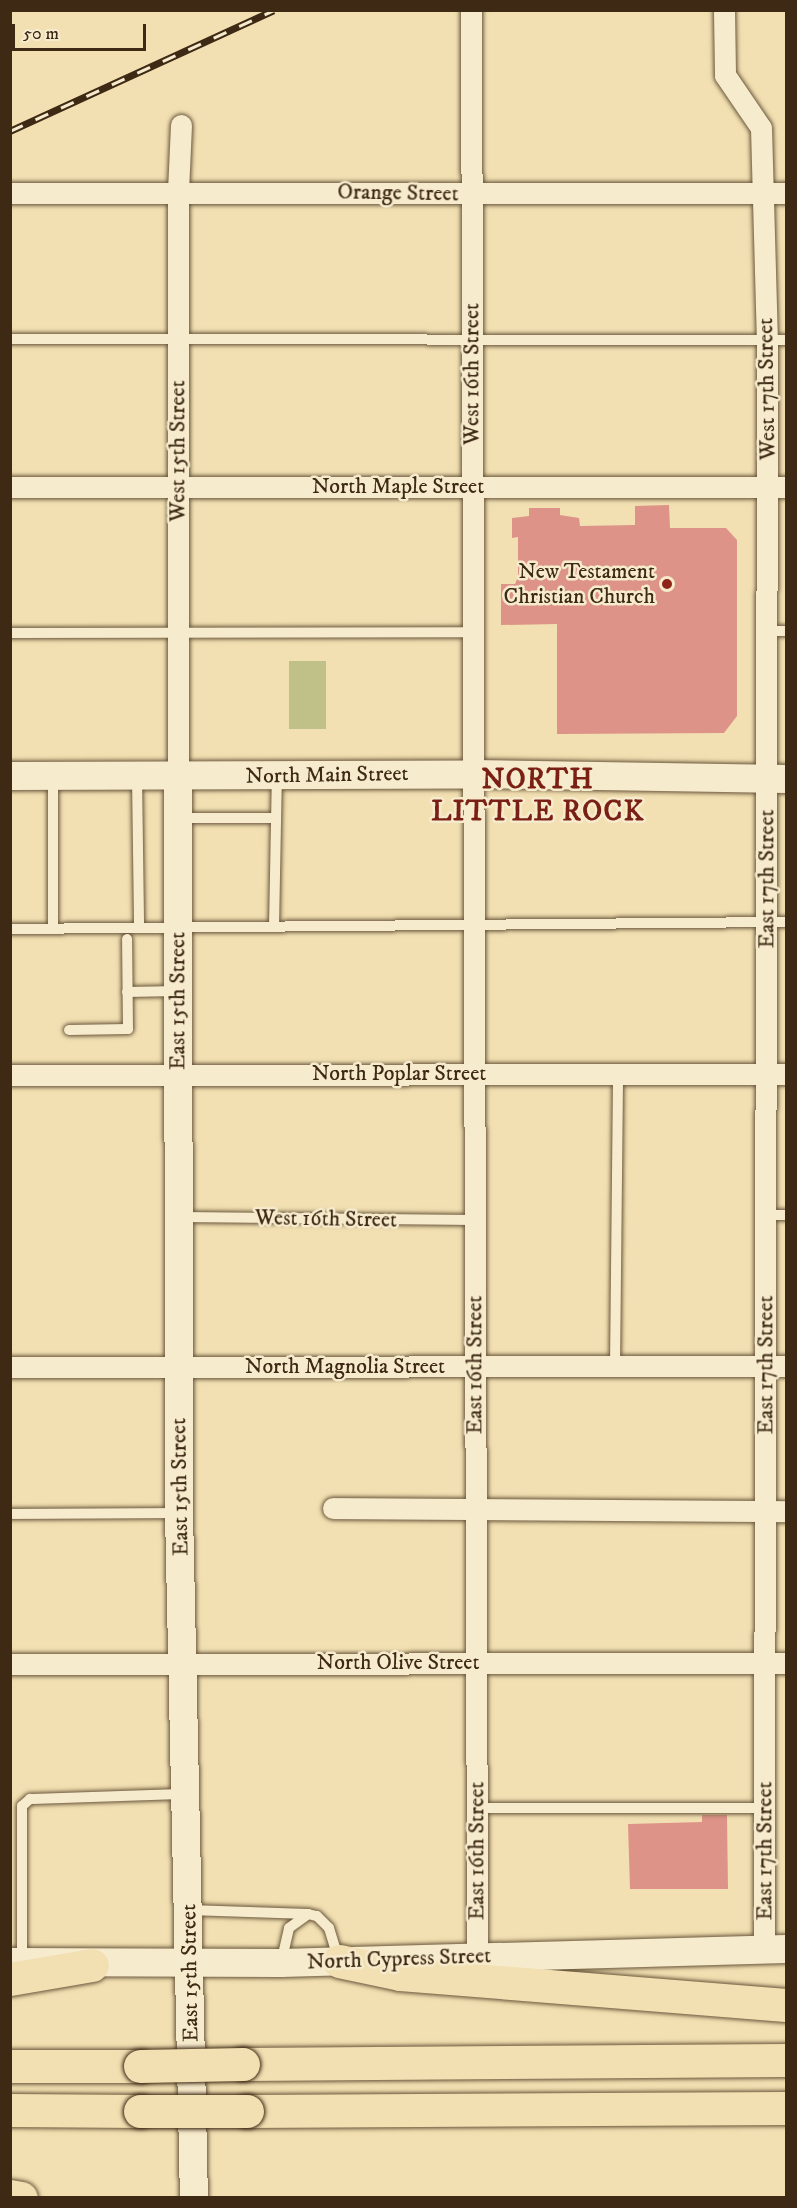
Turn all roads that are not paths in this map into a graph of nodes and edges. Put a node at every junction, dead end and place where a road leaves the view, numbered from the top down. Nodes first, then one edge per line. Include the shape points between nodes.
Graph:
1 (471, 10) edge
2 (724, 10) edge
3 (181, 125) dead end
4 (178, 191) junction
5 (10, 193) edge
6 (763, 193) junction
7 (786, 193) edge
8 (472, 194) junction
9 (10, 339) edge
10 (178, 339) junction
11 (472, 340) junction
12 (777, 340) edge
13 (10, 487) edge
14 (178, 487) junction
15 (472, 487) junction
16 (777, 487) edge
17 (777, 631) edge
18 (178, 632) junction
19 (473, 632) junction
20 (10, 633) edge
21 (473, 774) junction
22 (277, 775) junction
23 (10, 776) edge
24 (52, 776) junction
25 (137, 776) junction
26 (178, 777) junction
27 (777, 779) edge
28 (178, 818) junction
29 (276, 818) junction
30 (777, 922) edge
31 (474, 925) junction
32 (274, 927) junction
33 (139, 928) junction
34 (178, 928) junction
35 (10, 929) edge
36 (53, 929) junction
37 (127, 939) dead end
38 (178, 991) junction
39 (127, 992) junction
40 (69, 1030) dead end
41 (474, 1074) junction
42 (618, 1074) junction
43 (777, 1074) edge
44 (10, 1075) edge
45 (178, 1075) junction
46 (776, 1215) edge
47 (178, 1217) junction
48 (475, 1220) junction
49 (776, 1366) edge
50 (10, 1367) edge
51 (179, 1367) junction
52 (475, 1367) junction
53 (615, 1367) junction
54 (333, 1508) dead end
55 (476, 1509) junction
56 (776, 1511) edge
57 (179, 1513) junction
58 (10, 1514) edge
59 (476, 1663) junction
60 (765, 1663) junction
61 (786, 1663) edge
62 (10, 1664) edge
63 (183, 1664) junction
64 (186, 1794) junction
65 (477, 1808) junction
66 (765, 1808) junction
67 (10, 1909) edge
68 (22, 1909) junction
69 (188, 1910) junction
70 (308, 1914) junction
71 (776, 1950) edge
72 (477, 1956) junction
73 (339, 1961) junction
74 (281, 1963) junction
75 (189, 1964) junction
76 (92, 1965) joint
77 (14, 1968) edge
78 (786, 2005) edge
79 (786, 2060) edge
80 (10, 2066) edge
81 (786, 2108) edge
82 (10, 2110) edge
83 (10, 2196) edge
84 (21, 2198) edge
85 (194, 2198) edge

1 - 8 street, West 16th Street
2 - 6 street, West 17th Street via 724,70 760,120
3 - 4 street, West 15th Street
4 - 5 street, Orange Street
4 - 8 street, Orange Street
4 - 10 street, West 15th Street
6 - 7 street, Orange Street
6 - 8 street, Orange Street
6 - 12 street, West 17th Street
8 - 11 street, West 16th Street
9 - 10 lane
10 - 11 lane
10 - 14 street, West 15th Street
11 - 12 lane
11 - 15 street, West 16th Street
12 - 16 street, West 17th Street
13 - 14 street, North Maple Street
14 - 15 street, North Maple Street
14 - 18 street, West 15th Street
15 - 16 street, North Maple Street
15 - 19 street, West 16th Street
16 - 17 street, West 17th Street
17 - 27 street, West 17th Street
18 - 19 lane
18 - 20 lane
18 - 26 street, West 15th Street
19 - 21 street, West 16th Street
21 - 22 main road, North Main Street
21 - 27 main road, North Main Street
21 - 31 street, East 16th Street
22 - 26 main road, North Main Street
22 - 29 lane
23 - 24 main road, North Main Street
24 - 25 main road, North Main Street
24 - 36 lane
25 - 26 main road, North Main Street
25 - 33 lane
26 - 28 main road, East 15th Street
27 - 30 street, East 17th Street
28 - 29 lane
28 - 34 main road, East 15th Street
29 - 32 lane
30 - 31 lane
30 - 43 street, East 17th Street
31 - 32 lane
31 - 41 street, East 16th Street
32 - 34 lane
33 - 34 lane
33 - 36 lane
34 - 38 main road, East 15th Street
35 - 36 lane
37 - 39 lane
38 - 39 lane
38 - 45 main road, East 15th Street
39 - 40 lane via 128,1029
41 - 42 street, North Poplar Street
41 - 45 street, North Poplar Street
41 - 48 street, East 16th Street
42 - 43 street, North Poplar Street
42 - 53 lane
43 - 46 street, East 17th Street
44 - 45 street, North Poplar Street
45 - 47 main road, East 15th Street
46 - 49 street, East 17th Street
47 - 48 lane, West 16th Street
47 - 51 main road, East 15th Street
48 - 52 street, East 16th Street
49 - 53 street, North Magnolia Street
49 - 56 street, East 17th Street
50 - 51 street, North Magnolia Street
51 - 52 street, North Magnolia Street
51 - 57 main road, East 15th Street
52 - 53 street, North Magnolia Street
52 - 55 street, East 16th Street
54 - 55 street
55 - 56 street
55 - 59 street, East 16th Street
56 - 60 street, East 17th Street
57 - 58 lane
57 - 63 main road, East 15th Street
59 - 60 street, North Olive Street
59 - 63 street, North Olive Street
59 - 65 street, East 16th Street
60 - 61 street, North Olive Street
60 - 66 street, East 17th Street
62 - 63 street, North Olive Street
63 - 64 main road, East 15th Street
64 - 68 lane via 30,1799 22,1806
64 - 69 main road, East 15th Street
65 - 66 lane
65 - 72 street, East 16th Street
66 - 71 street, East 17th Street
67 - 68 lane
68 - 77 lane
69 - 70 lane
69 - 75 main road, East 15th Street
70 - 73 lane via 317,1916 329,1928
70 - 74 lane via 289,1928
71 - 72 main road, North Cypress Street
72 - 73 main road, North Cypress Street
73 - 74 main road, North Cypress Street
73 - 78 highway via 400,1974
74 - 75 main road, North Cypress Street
75 - 76 main road, North Cypress Street
75 - 85 main road, East 15th Street
76 - 77 highway
79 - 80 highway, bridge
81 - 82 highway, bridge
83 - 84 highway

